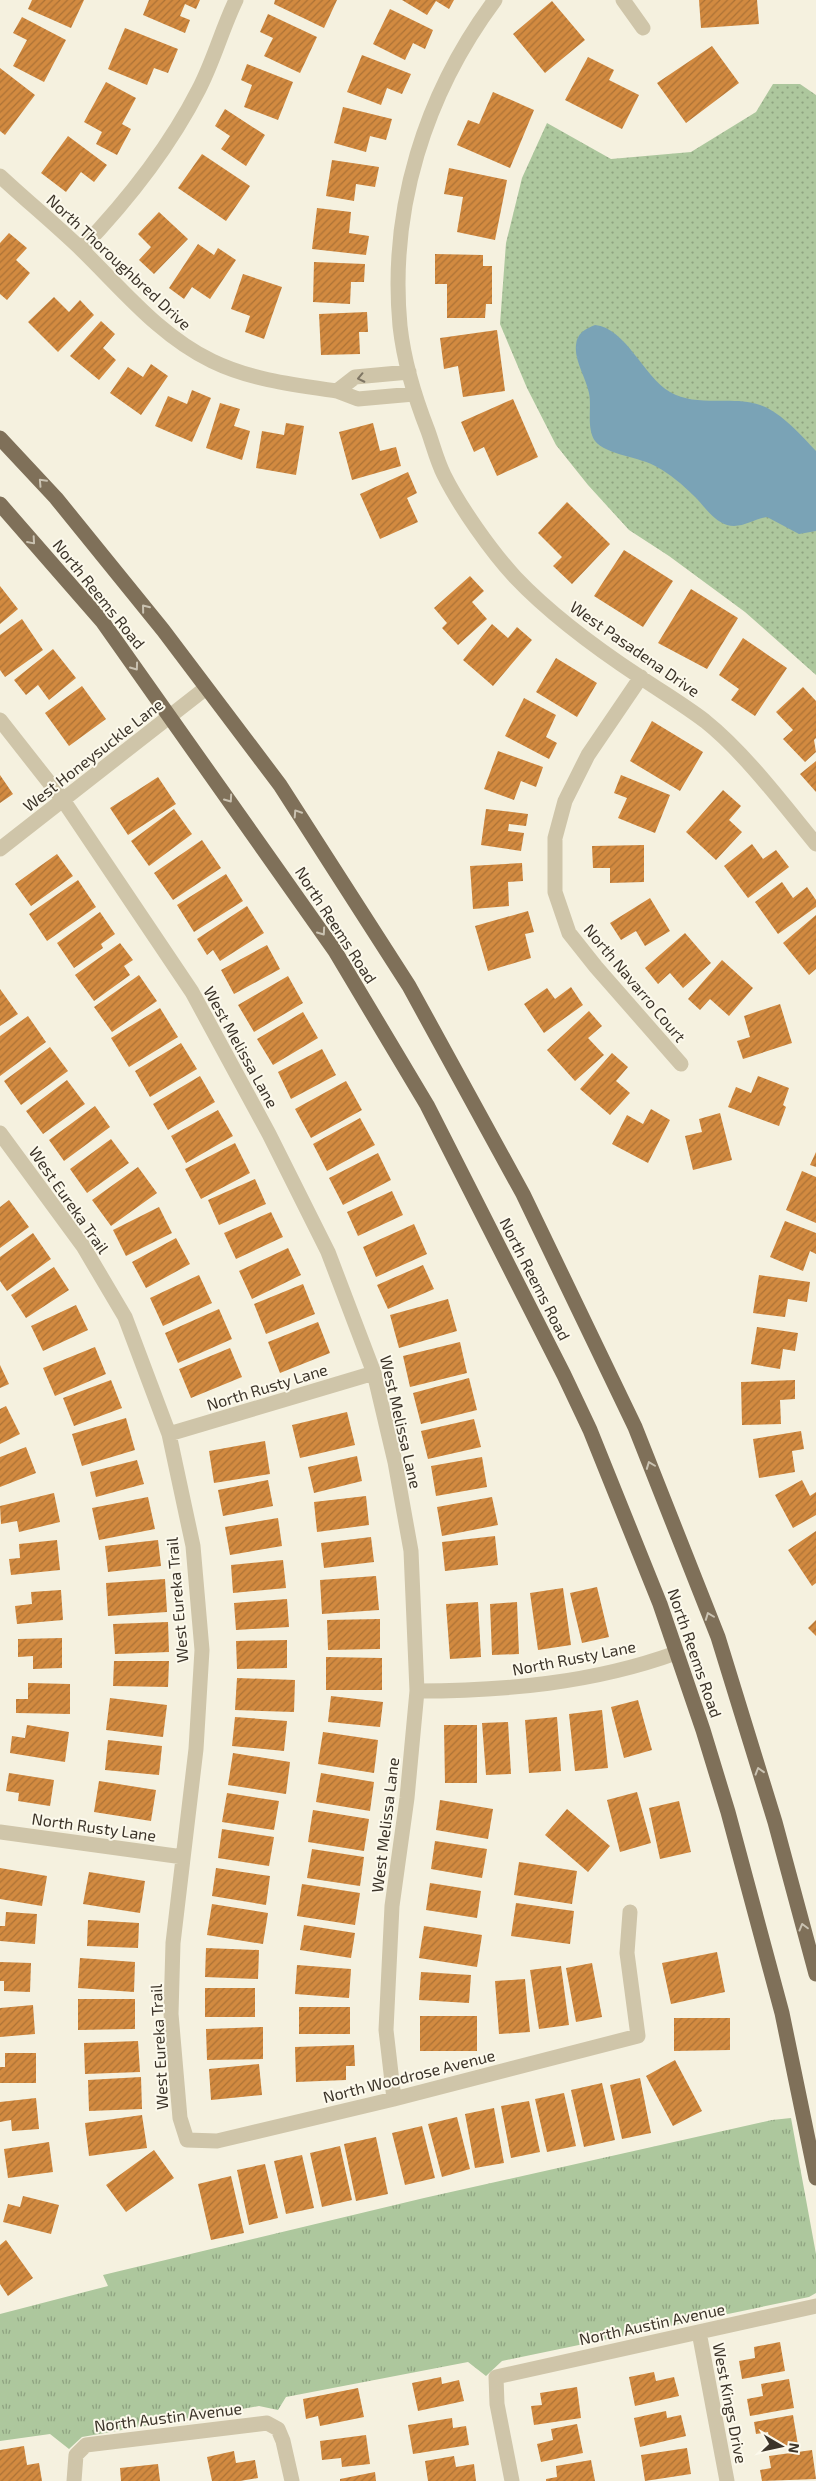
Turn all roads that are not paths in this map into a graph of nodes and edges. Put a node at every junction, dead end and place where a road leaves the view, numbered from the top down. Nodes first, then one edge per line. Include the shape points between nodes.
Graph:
1 (236, 0) edge
2 (495, 0) edge
3 (623, 0) edge
4 (643, 28) dead end
5 (0, 176) edge
6 (81, 249) junction
7 (409, 372) junction
8 (338, 391) junction
9 (414, 394) junction
10 (0, 438) edge
11 (0, 504) edge
12 (641, 677) junction
13 (206, 688) junction
14 (171, 716) junction
15 (0, 720) edge
16 (63, 800) junction
17 (816, 844) edge
18 (0, 849) edge
19 (681, 1064) dead end
20 (0, 1133) edge
21 (374, 1373) junction
22 (169, 1434) junction
23 (676, 1653) junction
24 (417, 1692) junction
25 (0, 1832) edge
26 (183, 1857) junction
27 (630, 1912) dead end
28 (816, 1974) edge
29 (394, 2099) junction
30 (187, 2140) joint
31 (816, 2178) edge
32 (816, 2306) edge
33 (699, 2332) junction
34 (74, 2481) edge
35 (292, 2481) edge
36 (512, 2481) edge
37 (727, 2481) edge

1 - 6 street via 199,88 162,152 119,210
2 - 7 street, West Pasadena Drive via 464,44 420,141 405,210 397,274 400,328
3 - 4 street
5 - 6 street, North Thoroughbred Drive
6 - 8 street, North Thoroughbred Drive via 150,319 181,344 212,362 275,382
7 -> 8 street via 355,377
7 - 9 street, West Pasadena Drive
8 - 9 street, North Thoroughbred Drive via 358,399
9 - 12 street, West Pasadena Drive via 444,474 473,521 513,575 576,631
13 -> 10 main road, North Reems Road via 56,498
11 -> 14 main road, North Reems Road via 102,621
12 - 17 street, West Pasadena Drive via 708,724
12 - 19 street, North Navarro Court via 588,755 565,801 555,838 555,892 569,933
13 - 14 street, West Honeysuckle Lane
28 -> 13 main road, North Reems Road via 775,1822 718,1638 631,1418 523,1194 409,986 280,785
14 - 16 street, West Honeysuckle Lane
14 -> 23 main road, North Reems Road via 335,950 427,1106 590,1430 660,1604
15 - 16 street, West Melissa Lane
16 - 18 street, West Honeysuckle Lane
16 - 21 street, West Melissa Lane via 192,992 328,1252
20 - 22 street, West Eureka Trail via 83,1246 125,1317
21 - 22 street, North Rusty Lane
21 - 24 street, West Melissa Lane via 395,1462 410,1552
22 - 26 street, West Eureka Trail via 193,1546 202,1650 196,1749
23 - 24 street, North Rusty Lane via 546,1685 488,1691
23 - 31 main road, North Reems Road via 728,1812 759,1925 782,2013
24 - 29 street, West Melissa Lane via 392,1906 386,2030
25 - 26 street, North Rusty Lane
26 - 30 street, West Eureka Trail via 173,1943 171,2014 180,2118
27 - 29 street, North Woodrose Avenue via 626,1953 638,2036
29 - 30 street, North Woodrose Avenue via 217,2141
32 - 33 street, North Austin Avenue
33 - 36 street, North Austin Avenue via 496,2377 497,2404
33 - 37 street, West Kings Drive
34 - 35 street, North Austin Avenue via 76,2455 86,2445 267,2422 278,2429

